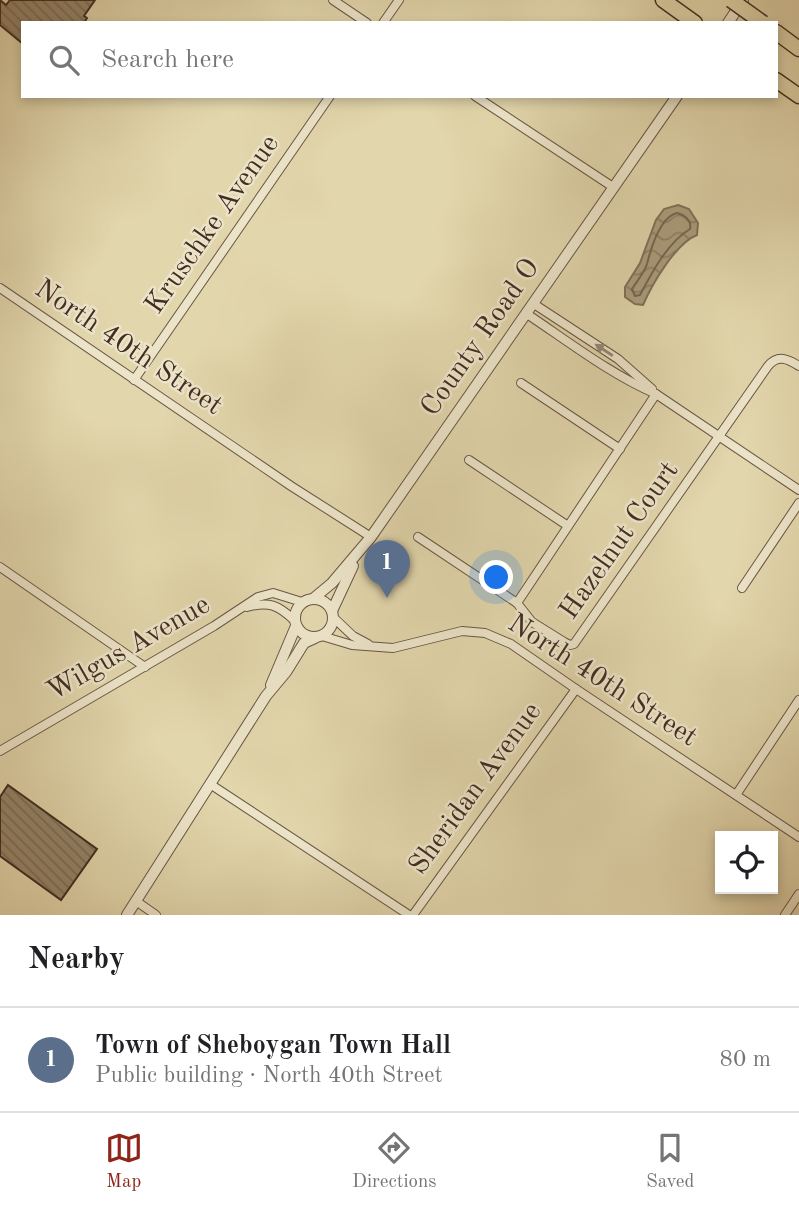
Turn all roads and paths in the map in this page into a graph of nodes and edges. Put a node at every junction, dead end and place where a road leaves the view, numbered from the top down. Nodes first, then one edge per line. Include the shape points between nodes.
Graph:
1 (333, 0) edge
2 (399, 0) edge
3 (663, 0) edge
4 (731, 0) edge
5 (743, 0) edge
6 (364, 21) edge
7 (384, 21) edge
8 (692, 21) edge
9 (729, 21) edge
10 (760, 21) edge
11 (778, 33) edge
12 (799, 49) edge
13 (778, 81) edge
14 (799, 96) edge
15 (329, 98) edge
16 (478, 98) edge
17 (676, 98) edge
18 (613, 187) junction
19 (0, 288) edge
20 (534, 304) junction
21 (527, 314) junction
22 (799, 366) edge
23 (134, 380) junction
24 (521, 383) dead end
25 (656, 394) junction
26 (720, 437) junction
27 (620, 449) junction
28 (469, 460) dead end
29 (798, 488) edge
30 (799, 503) edge
31 (568, 526) junction
32 (371, 537) junction
33 (418, 537) dead end
34 (357, 556) junction
35 (0, 567) edge
36 (742, 588) dead end
37 (314, 598) junction
38 (302, 602) junction
39 (517, 603) junction
40 (244, 608) junction
41 (333, 614) junction
42 (295, 623) junction
43 (318, 636) junction
44 (374, 646) junction
45 (145, 667) junction
46 (576, 689) junction
47 (266, 696) junction
48 (799, 700) edge
49 (0, 751) edge
50 (210, 784) junction
51 (736, 795) junction
52 (799, 836) edge
53 (799, 894) edge
54 (136, 901) junction
55 (127, 915) edge
56 (156, 915) edge
57 (411, 915) edge
58 (785, 915) edge

1 - 6 street
2 - 7 street
3 - 8 highway
4 - 10 highway, bridge
5 - 9 street
11 - 12 highway
13 - 14 highway
15 - 23 street, Kruschke Avenue
16 - 18 street
17 - 18 street, County Road O
18 - 20 street, County Road O
19 - 23 street, North 40th Street
20 - 21 street, County Road O
25 -> 20 street via 618,359
21 - 25 street via 614,373
21 - 32 street, County Road O
22 - 26 street via 783,358 771,362
23 - 32 street, North 40th Street
24 - 27 street
25 - 26 street
25 - 27 street, Hazelnut Court
26 - 29 street
26 - 39 street, Hazelnut Court via 578,641 564,642 532,622
27 - 31 street, Hazelnut Court
28 - 31 street
30 - 36 street
31 - 39 street, Hazelnut Court
32 - 34 street, County Road O
33 - 39 street
34 - 37 street, County Road O
34 - 41 street
35 - 45 street
37 - 38 street
37 - 41 street via 325,602
38 - 40 street, Wilgus Avenue via 270,593
38 - 42 street
40 - 42 street, Wilgus Avenue via 273,604
40 - 45 street, Wilgus Avenue
41 - 43 street via 331,628
41 - 44 street via 353,636
42 - 43 street via 304,635
42 - 47 street
43 - 44 street, North 40th Street
43 - 47 street via 304,643
44 - 46 street, North 40th Street via 393,648 462,631 485,633 511,644
45 - 49 street, Wilgus Avenue
46 - 51 street, North 40th Street
46 - 57 street, Sheridan Avenue
47 - 50 street
48 - 51 street
50 - 54 street
50 - 57 street
51 - 52 street, North 40th Street
53 - 58 street
54 - 55 street
54 - 56 street

